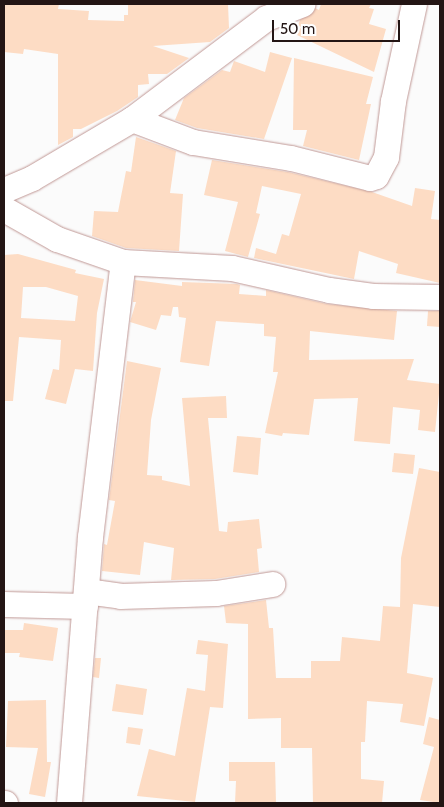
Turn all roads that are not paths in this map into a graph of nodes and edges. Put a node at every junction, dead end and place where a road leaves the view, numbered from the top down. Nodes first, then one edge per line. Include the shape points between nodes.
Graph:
1 (302, 4) edge
2 (414, 4) edge
3 (132, 119) junction
4 (4, 190) edge
5 (4, 209) edge
6 (123, 262) junction
7 (440, 297) edge
8 (272, 584) dead end
9 (85, 598) junction
10 (4, 604) edge
11 (69, 803) edge

1 - 3 street via 266,18
2 - 3 street via 392,101 386,157 376,176 370,178 291,158 193,142
3 - 4 street via 32,178
5 - 6 street via 57,239
6 - 7 street via 232,268 329,290 373,296
6 - 9 street
8 - 9 street via 216,593
9 - 10 street
9 - 11 street

